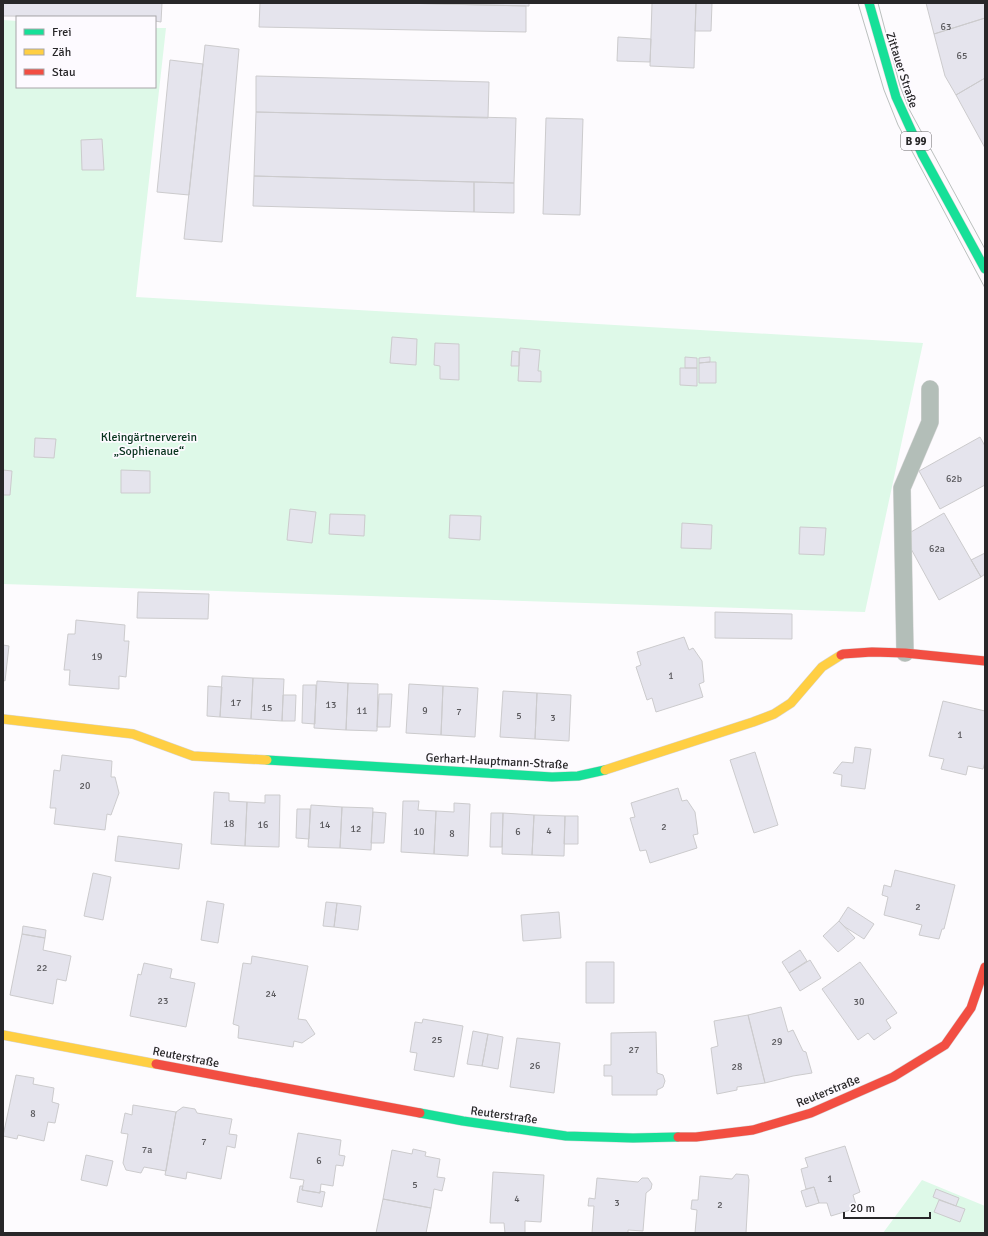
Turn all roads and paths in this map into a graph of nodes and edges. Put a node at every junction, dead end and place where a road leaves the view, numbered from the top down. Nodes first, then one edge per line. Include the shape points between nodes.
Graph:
1 (869, 3) edge
2 (985, 269) edge
3 (930, 389) dead end
4 (905, 653) junction
5 (985, 661) edge
6 (3, 719) edge
7 (985, 967) edge
8 (3, 1035) edge

1 - 2 street, Zittauer Straße / B 99 via 896,97 922,154
3 - 4 lane via 930,422 902,488
4 - 5 street, Gerhart-Hauptmann-Straße
4 - 6 street, Gerhart-Hauptmann-Straße via 843,654 822,667 791,703 774,714 607,770 578,776 544,777 193,756 133,734
7 - 8 street, Reuterstraße via 972,1008 945,1045 892,1077 811,1113 753,1130 696,1137 566,1136 463,1122

